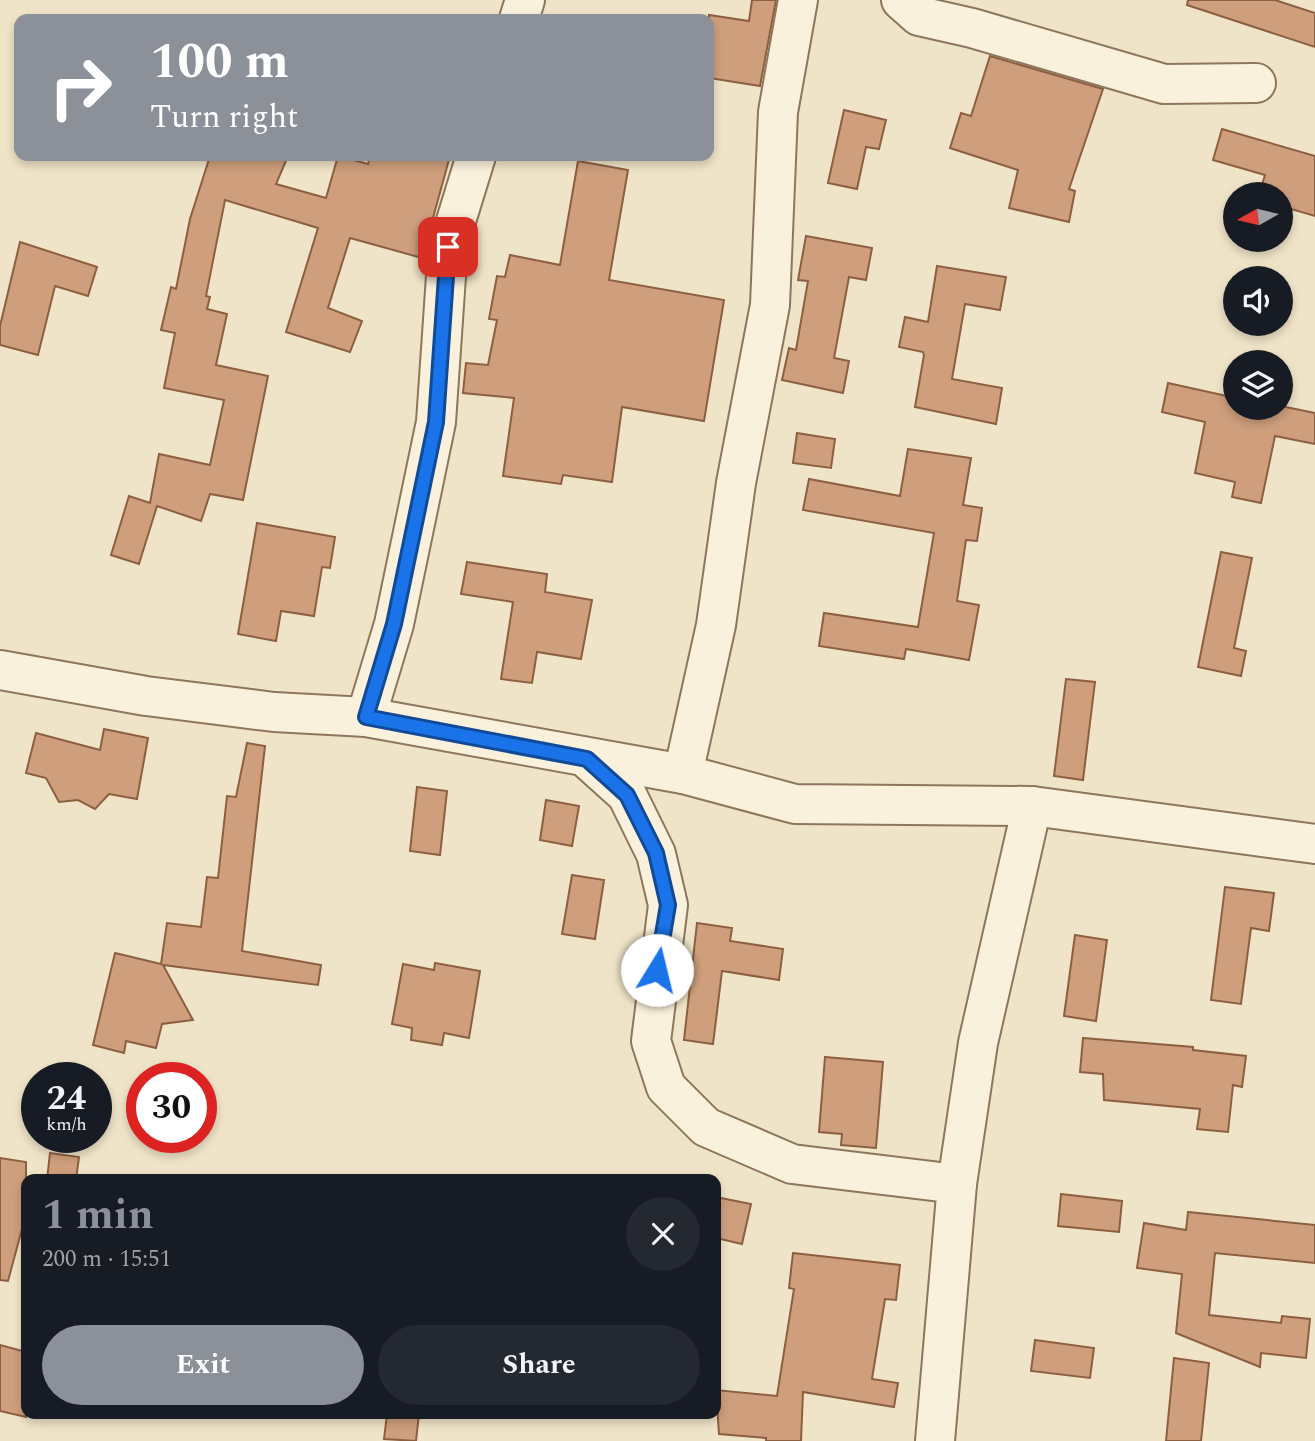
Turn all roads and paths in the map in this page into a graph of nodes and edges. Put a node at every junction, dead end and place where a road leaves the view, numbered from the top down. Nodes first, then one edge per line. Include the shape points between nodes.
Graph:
1 (798, 0) edge
2 (901, 0) edge
3 (1256, 83) dead end
4 (474, 161) edge
5 (0, 670) edge
6 (366, 717) junction
7 (587, 759) junction
8 (683, 774) junction
9 (1032, 806) junction
10 (1315, 844) edge
11 (957, 1184) junction
12 (935, 1441) edge

1 - 8 street via 778,112 770,305 736,483 716,625
2 - 3 street via 919,16 1164,84
4 - 6 street via 448,247 436,422 394,624
5 - 6 street via 172,699 274,712
6 - 7 street
7 - 8 street
7 - 11 street via 627,795 656,853 668,905 651,1041 666,1087 706,1127 792,1164
8 - 9 street via 796,804
9 - 10 street
9 - 11 street via 978,1043
11 - 12 street

